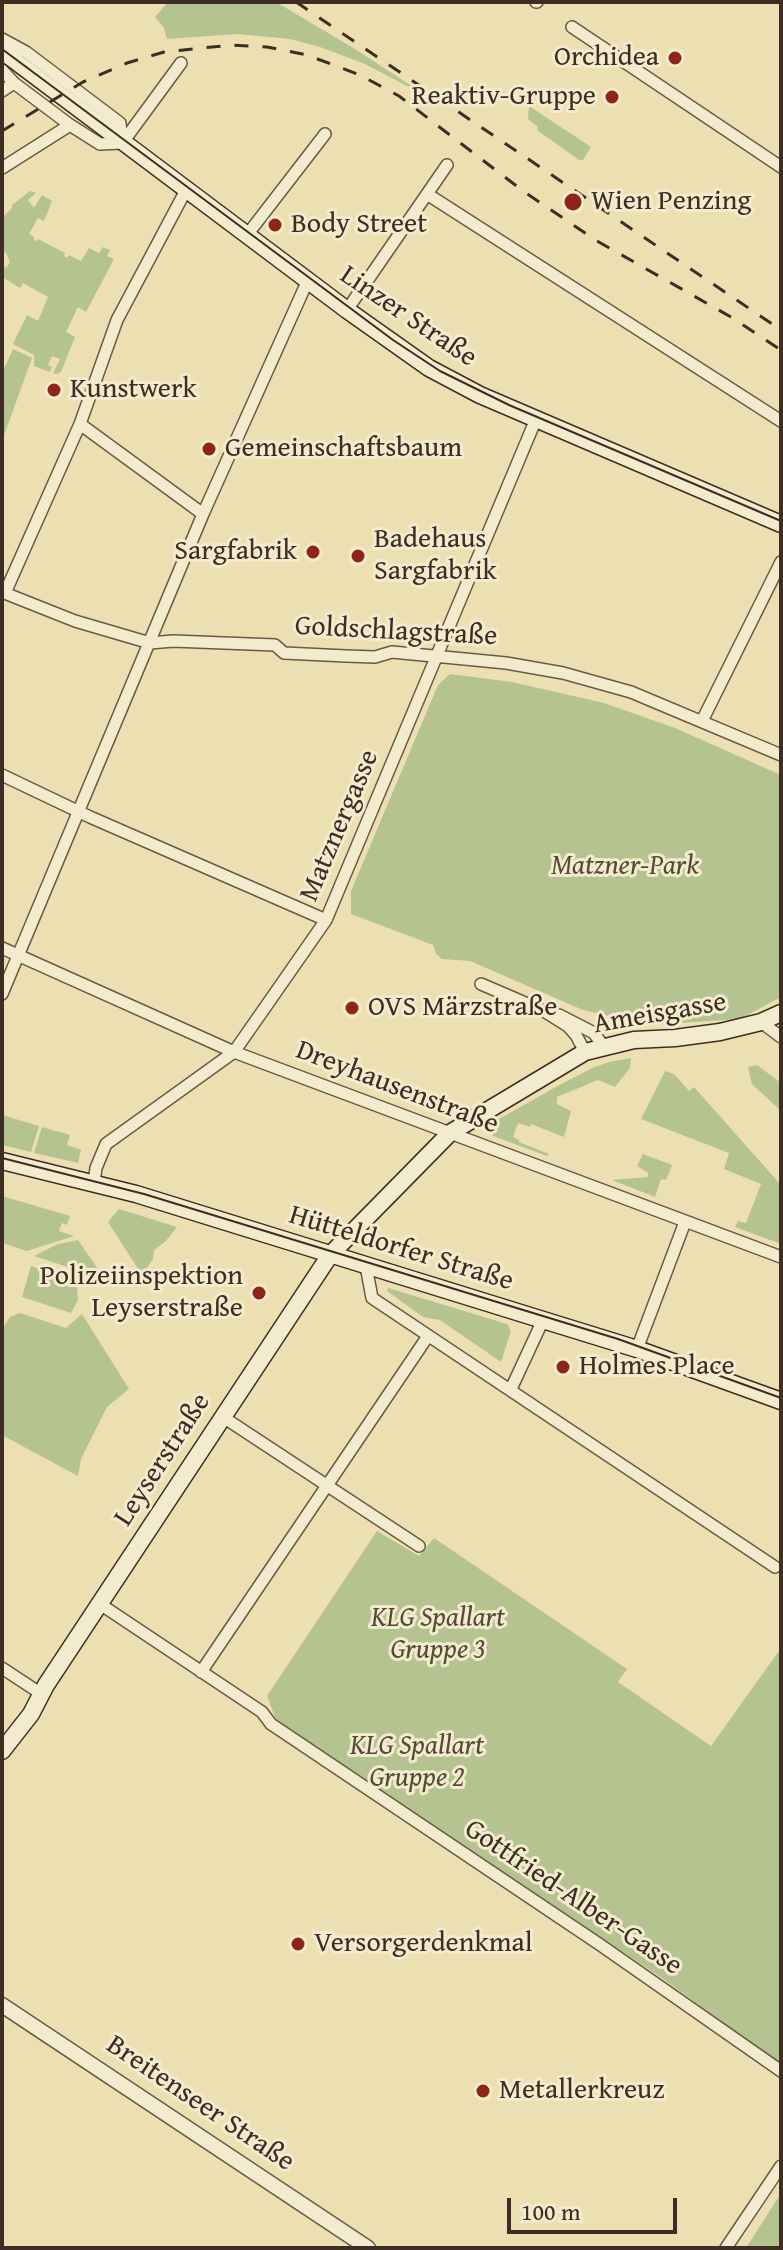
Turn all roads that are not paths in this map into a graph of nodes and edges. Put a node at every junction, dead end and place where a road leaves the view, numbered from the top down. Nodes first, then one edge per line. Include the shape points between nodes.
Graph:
1 (572, 27) dead end
2 (2, 39) edge
3 (2, 51) edge
4 (181, 63) dead end
5 (2, 70) edge
6 (14, 83) junction
7 (2, 91) edge
8 (70, 125) junction
9 (325, 134) dead end
10 (122, 143) junction
11 (447, 165) dead end
12 (781, 167) edge
13 (2, 168) edge
14 (186, 190) junction
15 (427, 194) junction
16 (247, 235) junction
17 (308, 280) junction
18 (347, 310) junction
19 (536, 419) junction
20 (781, 421) edge
21 (80, 424) junction
22 (203, 514) junction
23 (781, 524) edge
24 (781, 562) edge
25 (3, 592) edge
26 (150, 643) junction
27 (435, 657) junction
28 (702, 721) junction
29 (781, 755) edge
30 (2, 775) edge
31 (78, 811) junction
32 (326, 920) junction
33 (2, 948) edge
34 (18, 955) junction
35 (481, 984) dead end
36 (2, 994) edge
37 (544, 1011) junction
38 (781, 1013) edge
39 (761, 1022) junction
40 (781, 1037) edge
41 (603, 1046) junction
42 (234, 1052) junction
43 (585, 1052) junction
44 (450, 1133) junction
45 (2, 1161) edge
46 (94, 1183) junction
47 (685, 1222) junction
48 (330, 1255) junction
49 (781, 1257) edge
50 (366, 1266) junction
51 (543, 1320) junction
52 (428, 1336) junction
53 (637, 1349) junction
54 (511, 1389) junction
55 (781, 1401) edge
56 (223, 1417) junction
57 (326, 1483) junction
58 (419, 1546) dead end
59 (775, 1567) dead end
60 (100, 1604) junction
61 (2, 1668) edge
62 (201, 1672) junction
63 (40, 1693) junction
64 (6, 1745) edge
65 (2, 2005) edge
66 (781, 2071) edge
67 (781, 2166) edge
68 (365, 2247) edge
69 (726, 2248) edge

1 - 12 street
2 - 10 street, Linzer Straße via 120,123
3 - 10 main road, Linzer Straße
4 - 10 street
5 - 6 street, Linzer Straße
6 - 7 street
6 - 8 street, Linzer Straße
8 - 10 street, Linzer Straße via 100,144
8 - 13 street
9 - 16 street
10 - 14 main road, Linzer Straße
11 - 15 street
14 - 16 main road, Linzer Straße
14 - 21 street via 117,320
15 - 18 street
15 - 20 street
16 - 17 main road, Linzer Straße
17 - 18 main road, Linzer Straße
17 - 22 street
18 - 19 main road, Linzer Straße via 429,368
19 - 23 main road, Linzer Straße
19 - 27 street, Matznergasse
21 - 22 street
21 - 25 street
22 - 26 street
24 - 28 street
25 - 26 street, Goldschlagstraße
26 - 27 street, Goldschlagstraße via 275,645 284,653
26 - 31 street
27 - 28 street, Goldschlagstraße via 563,673 631,692
27 - 32 street, Matznergasse
28 - 29 street, Goldschlagstraße
30 - 31 street
31 - 32 street
31 - 34 street
32 - 42 street, Matznergasse
33 - 34 street, Dreyhausenstraße
34 - 36 street
34 - 42 street, Dreyhausenstraße
35 - 37 street
37 - 41 street via 576,1022
37 - 43 street via 573,1031
38 - 39 main road, Ameisgasse
39 - 40 street
39 - 41 main road, Ameisgasse
41 - 43 main road, Ameisgasse
42 - 44 street, Dreyhausenstraße
42 - 46 street, Matznergasse via 106,1144
43 - 44 main road, Ameisgasse
44 - 47 street, Dreyhausenstraße
44 - 48 main road, Ameisgasse
45 - 46 main road, Hütteldorfer Straße
46 - 48 main road, Hütteldorfer Straße
47 - 49 street, Dreyhausenstraße
47 - 53 street
48 - 50 main road, Hütteldorfer Straße
48 - 56 main road, Leyserstraße
50 - 51 main road, Hütteldorfer Straße
50 - 52 street via 372,1298
51 - 53 main road, Hütteldorfer Straße
51 - 54 street
52 - 54 street
52 - 57 street
53 - 55 main road, Hütteldorfer Straße
54 - 59 street
56 - 57 street
56 - 60 main road, Leyserstraße
57 - 58 street
57 - 62 street
60 - 62 street, Gottfried-Alber-Gasse
60 - 63 main road, Leyserstraße
61 - 63 street
62 - 66 street, Gottfried-Alber-Gasse
63 - 64 main road, Leyserstraße via 24,1709
65 - 68 street, Breitenseer Straße
67 - 69 street

